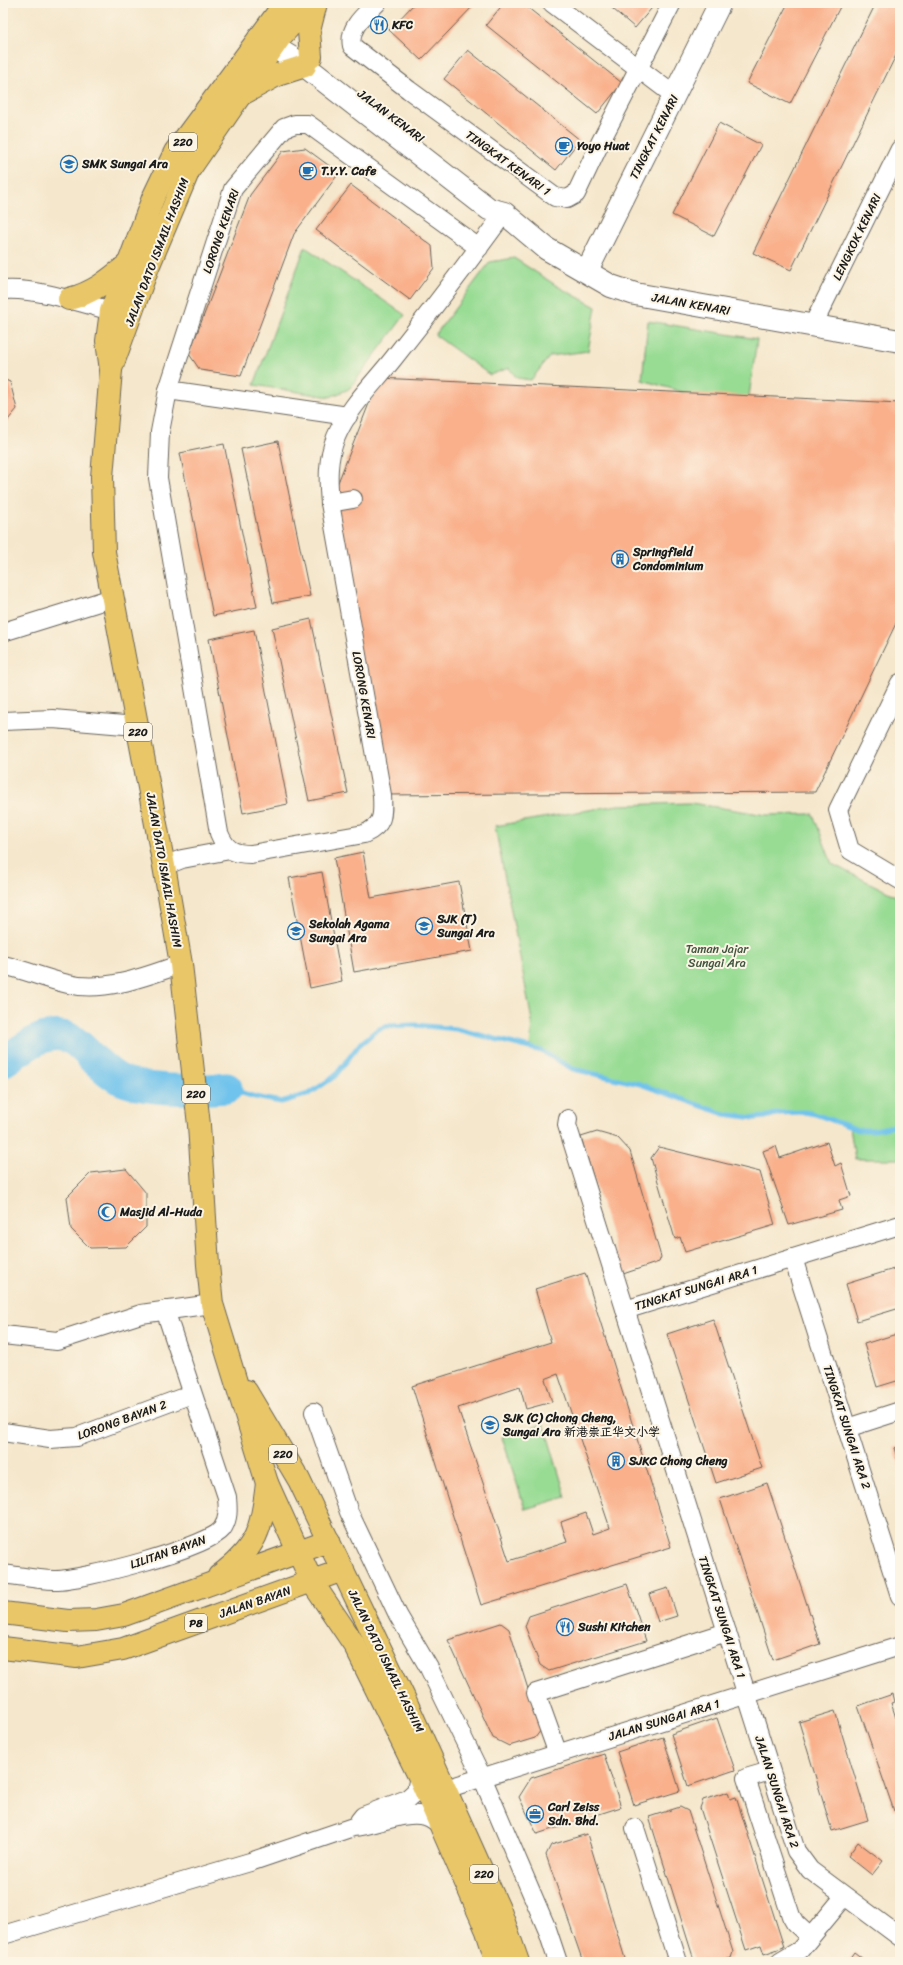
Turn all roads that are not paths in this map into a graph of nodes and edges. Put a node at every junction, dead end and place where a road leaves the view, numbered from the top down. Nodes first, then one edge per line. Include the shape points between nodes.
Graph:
1 (285, 3) edge
2 (311, 3) edge
3 (316, 3) edge
4 (377, 3) edge
5 (552, 3) edge
6 (672, 3) edge
7 (720, 3) edge
8 (270, 37) junction
9 (308, 61) junction
10 (639, 70) junction
11 (675, 96) junction
12 (236, 99) junction
13 (900, 149) edge
14 (504, 213) junction
15 (479, 248) junction
16 (128, 264) junction
17 (587, 271) junction
18 (3, 290) edge
19 (69, 299) junction
20 (111, 311) junction
21 (130, 318) junction
22 (813, 325) junction
23 (900, 341) edge
24 (111, 370) junction
25 (168, 390) junction
26 (348, 416) junction
27 (353, 499) dead end
28 (330, 503) junction
29 (112, 598) junction
30 (3, 632) edge
31 (900, 683) edge
32 (3, 721) edge
33 (136, 726) junction
34 (230, 850) junction
35 (164, 866) junction
36 (900, 880) edge
37 (181, 964) junction
38 (3, 965) edge
39 (568, 1119) dead end
40 (900, 1226) edge
41 (793, 1258) junction
42 (212, 1304) junction
43 (165, 1310) junction
44 (625, 1310) junction
45 (3, 1335) edge
46 (232, 1371) junction
47 (192, 1394) junction
48 (900, 1411) edge
49 (314, 1412) dead end
50 (847, 1428) junction
51 (3, 1432) edge
52 (267, 1483) junction
53 (328, 1541) junction
54 (298, 1552) junction
55 (343, 1570) junction
56 (3, 1574) edge
57 (312, 1582) junction
58 (206, 1587) junction
59 (900, 1596) edge
60 (3, 1613) edge
61 (727, 1632) junction
62 (900, 1646) edge
63 (3, 1648) edge
64 (746, 1695) junction
65 (558, 1754) junction
66 (770, 1770) junction
67 (482, 1777) junction
68 (431, 1786) junction
69 (441, 1825) junction
70 (353, 1827) junction
71 (635, 1828) dead end
72 (844, 1897) junction
73 (3, 1935) edge
74 (810, 1937) junction
75 (900, 1937) edge
76 (497, 1962) edge
77 (518, 1962) edge
78 (558, 1962) edge
79 (678, 1962) edge
80 (780, 1962) edge

1 - 8 main road, JALAN DATO ISMAIL HASHIM / 220
2 - 8 main road, JALAN DATO ISMAIL HASHIM / 220
3 - 9 main road via 310,31
4 - 10 street, TINGKAT KENARI 1 via 353,29 350,38 352,46 421,100 555,197 562,199 573,198 576,194
5 - 10 street
6 - 10 street, TINGKAT KENARI 1
7 - 11 street, TINGKAT KENARI
8 - 9 street, JALAN KENARI
8 - 12 main road, JALAN DATO ISMAIL HASHIM / 220
8 - 16 main road, JALAN DATO ISMAIL HASHIM / 220 via 175,152 153,198
9 - 12 main road via 277,74
9 - 14 street, JALAN KENARI via 489,209
10 - 11 street
11 - 17 street, TINGKAT KENARI
12 - 21 main road, JALAN DATO ISMAIL HASHIM / 220 via 189,170 148,267
13 - 22 street, LENGKOK KENARI
14 - 15 street, LORONG KENARI
14 - 17 street, JALAN KENARI via 547,249
15 - 25 street, LORONG KENARI via 308,124 284,128 233,189
15 - 26 street, LORONG KENARI
16 - 19 main road via 99,288 83,296
16 - 20 main road, JALAN DATO ISMAIL HASHIM / 220
17 - 22 street, JALAN KENARI via 611,286 635,294
18 - 19 street
19 - 20 street
20 - 21 main road
20 - 24 main road, JALAN DATO ISMAIL HASHIM / 220 via 107,341
21 - 24 main road, JALAN DATO ISMAIL HASHIM / 220
22 - 23 street, JALAN KENARI
24 - 29 main road, JALAN DATO ISMAIL HASHIM / 220 via 102,478 104,552
25 - 26 street
25 - 34 street, LORONG KENARI via 160,432 158,478 220,833 223,844
26 - 28 street, LORONG KENARI via 336,437 330,456
27 - 28 street
28 - 34 street, LORONG KENARI via 382,795 381,821 375,829 364,834 251,854 238,854
29 - 30 street
29 - 33 main road, JALAN DATO ISMAIL HASHIM / 220
31 - 36 street via 838,810 850,850
32 - 33 street via 53,719
33 - 35 main road, JALAN DATO ISMAIL HASHIM / 220
34 - 35 street, LORONG KENARI via 182,859
35 - 37 main road, JALAN DATO ISMAIL HASHIM / 220
37 - 38 street via 131,981 87,986 69,984
37 - 42 main road, JALAN DATO ISMAIL HASHIM / 220 via 199,1125
39 - 44 street via 567,1125
40 - 41 street, TINGKAT SUNGAI ARA 1
41 - 44 street, TINGKAT SUNGAI ARA 1
41 - 50 street, TINGKAT SUNGAI ARA 2
42 - 43 street
42 - 46 main road, JALAN DATO ISMAIL HASHIM / 220
43 - 45 street via 141,1314 57,1341
43 - 47 street, LILITAN BAYAN
44 - 61 street, TINGKAT SUNGAI ARA 1
46 - 52 main road, JALAN DATO ISMAIL HASHIM / 220
46 - 53 main road, JALAN DATO ISMAIL HASHIM / 220 via 257,1407 299,1480
47 - 51 street, LORONG BAYAN 2 via 77,1437 50,1439
47 - 56 street, LILITAN BAYAN via 227,1498 228,1516 221,1530 209,1539 140,1563 70,1578 56,1580
48 - 50 street
49 - 67 street via 349,1512 398,1615 429,1668
50 - 59 street, TINGKAT SUNGAI ARA 2
52 - 54 main road, JALAN DATO ISMAIL HASHIM / 220
52 - 58 main road via 261,1525 255,1538 235,1565
53 - 54 main road
53 - 55 main road, JALAN DATO ISMAIL HASHIM / 220
54 - 57 main road, JALAN DATO ISMAIL HASHIM / 220
54 - 58 main road
55 - 57 main road, JALAN BAYAN / P8
55 - 68 main road, JALAN DATO ISMAIL HASHIM / 220
57 - 63 main road, JALAN BAYAN / P8 via 122,1649 77,1657
57 - 68 main road, JALAN DATO ISMAIL HASHIM / 220 via 354,1644
58 - 60 main road via 124,1615 96,1620 68,1621
61 - 64 street, TINGKAT SUNGAI ARA 1
61 - 65 street via 536,1693
62 - 64 street, JALAN SUNGAI ARA 1
64 - 65 street, JALAN SUNGAI ARA 1
64 - 66 street, JALAN SUNGAI ARA 2
65 - 67 street, JALAN SUNGAI ARA 1
66 - 72 street, JALAN SUNGAI ARA 2 via 796,1851 810,1870
66 - 74 street via 746,1778 791,1916
67 - 68 street, JALAN SUNGAI ARA 1
67 - 78 street via 547,1929
68 - 69 main road, JALAN DATO ISMAIL HASHIM / 220
68 - 70 street via 416,1791 407,1799 363,1816
68 - 77 main road, JALAN DATO ISMAIL HASHIM / 220 via 500,1910
69 - 70 street via 425,1816 410,1814 366,1827
69 - 76 main road, JALAN DATO ISMAIL HASHIM / 220 via 487,1931
70 - 73 street via 250,1862
71 - 79 street
72 - 74 street
72 - 75 street, JALAN SUNGAI ARA 2
74 - 80 street via 800,1950

